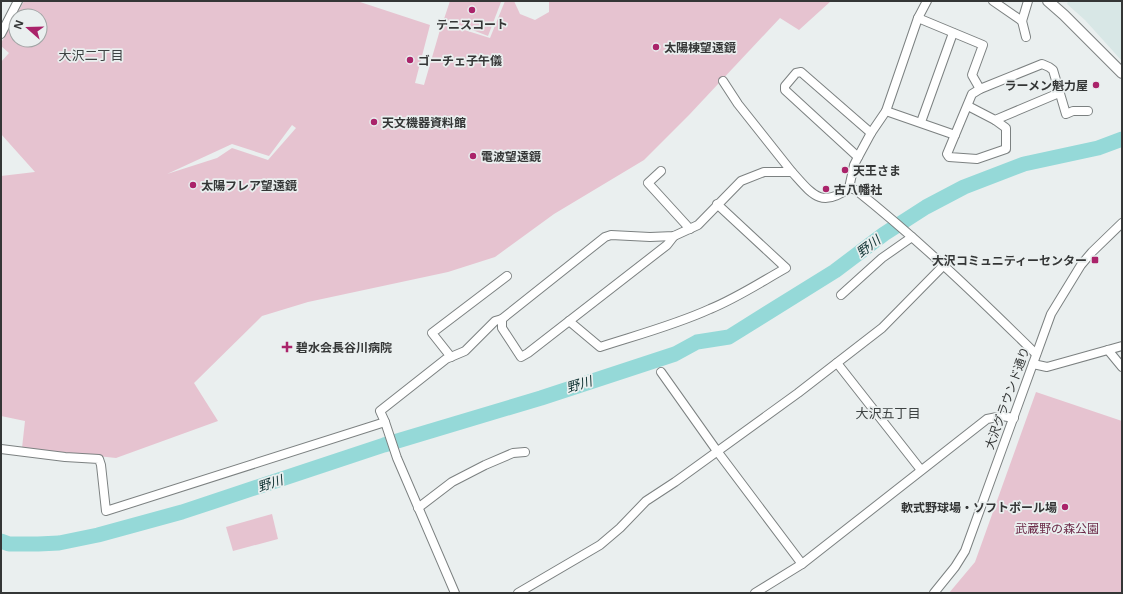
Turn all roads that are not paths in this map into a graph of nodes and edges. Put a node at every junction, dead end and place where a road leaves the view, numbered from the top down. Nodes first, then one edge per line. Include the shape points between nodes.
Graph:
1 (18, 1) edge
2 (926, 1) edge
3 (993, 1) edge
4 (1028, 1) edge
5 (1050, 2) edge
6 (918, 18) junction
7 (1022, 21) junction
8 (953, 33) junction
9 (1, 34) edge
10 (1026, 37) dead end
11 (1122, 72) edge
12 (723, 81) dead end
13 (980, 89) junction
14 (1059, 93) junction
15 (968, 106) junction
16 (886, 111) junction
17 (1088, 111) dead end
18 (996, 120) junction
19 (921, 122) junction
20 (871, 133) junction
21 (954, 135) junction
22 (858, 157) junction
23 (661, 171) dead end
24 (792, 172) junction
25 (849, 188) junction
26 (717, 204) junction
27 (1122, 223) edge
28 (690, 230) junction
29 (674, 236) junction
30 (912, 237) junction
31 (944, 265) junction
32 (507, 276) dead end
33 (841, 295) dead end
34 (502, 319) junction
35 (569, 321) junction
36 (1122, 346) edge
37 (1108, 350) junction
38 (1036, 354) junction
39 (451, 357) junction
40 (837, 363) junction
41 (1033, 364) junction
42 (1122, 367) edge
43 (661, 372) dead end
44 (1014, 418) junction
45 (386, 424) junction
46 (1, 449) edge
47 (717, 451) junction
48 (525, 452) dead end
49 (921, 470) junction
50 (418, 508) junction
51 (802, 564) junction
52 (455, 593) edge
53 (518, 593) edge
54 (755, 593) edge
55 (934, 593) edge

1 - 9 street
2 - 6 street
3 - 7 street
4 - 7 street
5 - 11 main road
6 - 8 street
6 - 16 street
7 - 10 street
8 - 13 street via 983,45 972,75
8 - 19 street
12 - 24 street
13 - 14 street via 1042,64 1053,70
13 - 15 street via 972,94
14 - 17 street via 1066,114
14 - 18 street
15 - 18 street
15 - 21 street
16 - 19 street
16 - 20 street
18 - 21 street via 1006,128 1006,149 977,159 949,157 947,154
19 - 21 street
20 - 22 street
20 - 22 street via 801,72 796,73 785,86 785,90
22 - 25 street
23 - 28 street via 648,182
24 - 25 street via 814,194 824,199 832,198
24 - 26 street via 764,172 752,177 741,182
25 - 30 street via 856,190
26 - 28 street
26 - 35 street via 786,268 710,310 600,347
27 - 38 street, 大沢グラウンド通り via 1081,265 1051,314
28 - 29 street
29 - 34 street via 605,237
29 - 35 street
30 - 31 street
30 - 33 street via 882,258
31 - 38 street
31 - 40 street via 882,328
32 - 39 street via 432,333
34 - 35 street via 502,328 522,357
34 - 39 street via 495,321 465,351
36 - 37 street
37 - 41 street via 1046,367
37 - 42 street
38 - 41 street, 大沢グラウンド通り
39 - 45 street via 380,411
40 - 47 street
40 - 49 street
41 - 44 street, 大沢グラウンド通り
43 - 47 street
44 - 49 street via 1002,416 987,419
44 - 55 street, 大沢グラウンド通り via 965,551
45 - 46 street via 106,511 99,459
45 - 50 street via 396,456
47 - 51 street
47 - 53 street via 646,501 600,545
48 - 50 street via 513,453 452,482
49 - 51 street
50 - 52 street
51 - 54 street

